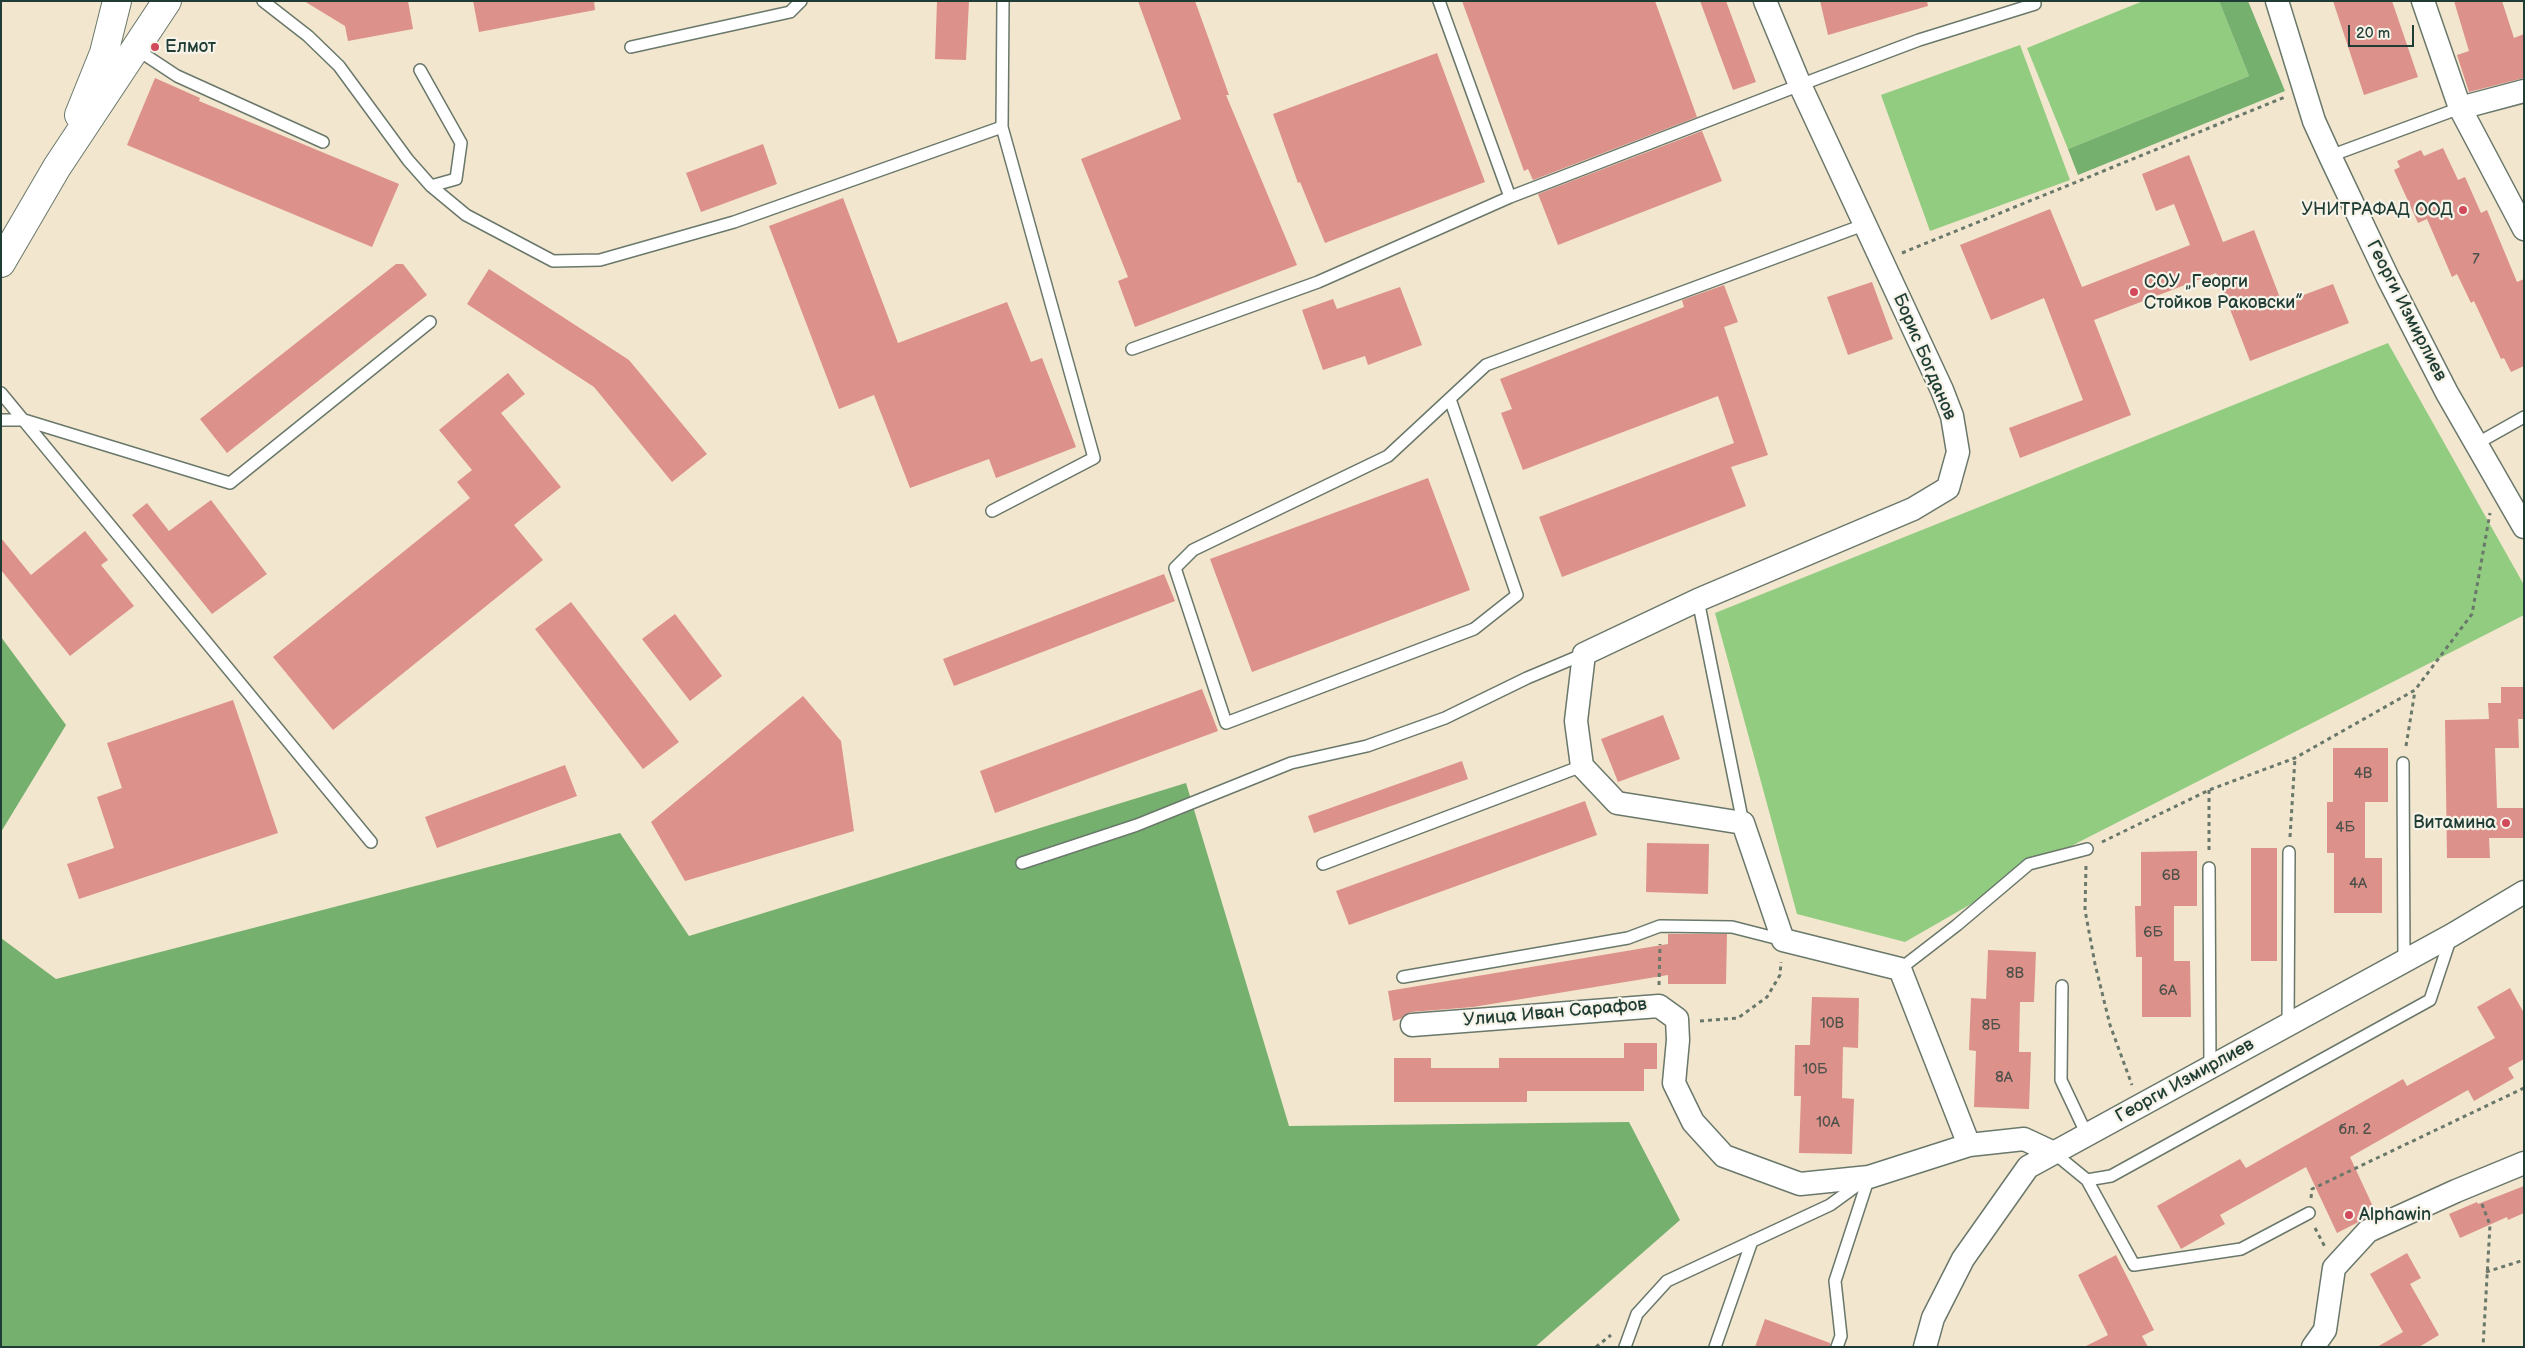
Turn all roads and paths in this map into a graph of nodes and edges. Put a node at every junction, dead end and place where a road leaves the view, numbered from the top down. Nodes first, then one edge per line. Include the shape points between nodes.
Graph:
1 (117, 1) edge
2 (167, 1) edge
3 (263, 1) edge
4 (801, 1) edge
5 (1003, 1) edge
6 (1438, 1) edge
7 (1765, 1) edge
8 (2277, 1) edge
9 (2423, 1) edge
10 (2035, 4) dead end
11 (631, 47) dead end
12 (136, 50) junction
13 (420, 70) dead end
14 (1800, 85) junction
15 (2304, 89) junction
16 (2524, 90) edge
17 (2460, 108) junction
18 (1002, 127) junction
19 (323, 142) dead end
20 (2330, 156) junction
21 (57, 167) junction
22 (431, 186) junction
23 (1510, 197) junction
24 (1866, 224) junction
25 (2524, 228) edge
26 (1882, 261) junction
27 (1, 263) edge
28 (430, 322) dead end
29 (1132, 349) dead end
30 (1, 392) edge
31 (1450, 399) junction
32 (2524, 417) edge
33 (1, 420) edge
34 (24, 420) junction
35 (2476, 444) junction
36 (2496, 478) junction
37 (992, 511) dead end
38 (2524, 527) edge
39 (1698, 600) junction
40 (1584, 654) junction
41 (2416, 690) junction
42 (2295, 758) junction
43 (2403, 764) joint
44 (1582, 766) junction
45 (2209, 790) junction
46 (1743, 823) junction
47 (371, 842) dead end
48 (2087, 849) junction
49 (2289, 852) joint
50 (1022, 863) dead end
51 (1323, 864) dead end
52 (2210, 868) joint
53 (2524, 892) edge
54 (1660, 926) junction
55 (2452, 935) junction
56 (1783, 940) junction
57 (2404, 961) junction
58 (1900, 969) junction
59 (1403, 976) dead end
60 (2062, 986) dead end
61 (1659, 1006) junction
62 (1676, 1019) junction
63 (1412, 1025) dead end
64 (2288, 1025) junction
65 (2210, 1067) junction
66 (2524, 1088) edge
67 (2140, 1106) junction
68 (2087, 1135) junction
69 (1969, 1145) junction
70 (2054, 1153) junction
71 (2524, 1163) edge
72 (1869, 1177) junction
73 (2087, 1180) junction
74 (2473, 1184) junction
75 (2309, 1213) junction
76 (1752, 1241) junction
77 (2524, 1260) edge
78 (2334, 1268) junction
79 (2486, 1272) junction
80 (1625, 1347) edge
81 (1715, 1347) edge
82 (1837, 1347) edge
83 (1924, 1347) edge
84 (2313, 1347) edge
85 (2483, 1347) edge

1 - 21 main road via 104,54
2 - 12 main road
3 - 22 lane via 308,36 339,66
4 - 11 lane via 790,12
5 - 18 lane
6 - 23 lane
7 - 14 street, Борис Богданов
8 - 15 street, Георги Измирлиев
9 - 17 street
10 - 14 lane via 1919,40
12 - 19 lane via 177,76
12 - 21 main road
13 - 22 lane via 461,143 456,179
14 - 23 lane
14 - 24 street, Борис Богданов
15 - 20 street, Георги Измирлиев
15 - 26 path
16 - 17 street
17 - 20 lane
17 - 25 street
18 - 22 lane via 734,222 600,260 553,261 466,215
18 - 37 lane via 1094,458
20 - 35 street, Георги Измирлиев via 2388,278
21 - 27 main road
23 - 29 lane via 1318,282
24 - 26 street, Борис Богданов
24 - 31 lane via 1486,365
26 - 39 street, Борис Богданов via 1952,416 1958,452 1948,488 1913,509
28 - 34 lane via 230,483
30 - 34 lane
31 - 31 lane via 1517,595 1474,629 1226,723 1175,568 1193,550 1388,456
32 - 35 lane
33 - 34 lane
34 - 47 lane
35 - 36 street, Георги Измирлиев
36 - 38 street, Георги Измирлиев
36 - 41 path via 2472,614
39 - 40 street, Борис Богданов
39 - 46 lane
40 - 44 street via 1576,721
40 - 50 lane via 1445,718 1367,746 1291,763 1137,825
41 - 42 path
41 - 43 path
42 - 45 path
42 - 49 path
43 - 57 lane
44 - 46 street via 1617,803
44 - 51 lane
45 - 48 path
45 - 52 path
46 - 56 street
48 - 58 lane via 2029,864 1957,926
48 - 67 path via 2085,910 2095,964 2110,1025
49 - 64 lane
52 - 65 lane
53 - 55 street, Георги Измирлиев
54 - 56 lane via 1732,927
54 - 59 lane via 1628,938
54 - 61 path
55 - 57 street, Георги Измирлиев
55 - 73 lane via 2430,1000 2112,1176
56 - 58 street
56 - 62 path via 1780,975 1767,998 1738,1018 1708,1022
57 - 64 street, Георги Измирлиев
58 - 69 street
60 - 68 lane via 2061,1080
61 - 62 street, Улица Иван Сарафов
61 - 63 street, Улица Иван Сарафов
62 - 72 street via 1678,1040 1674,1083 1693,1122 1724,1156 1800,1184
64 - 65 street, Георги Измирлиев
65 - 67 street, Георги Измирлиев
66 - 75 path via 2312,1189
67 - 68 street, Георги Измирлиев
68 - 70 street, Георги Измирлиев
69 - 70 street via 2024,1139
69 - 72 street
70 - 73 lane
70 - 83 street, Георги Измирлиев via 2028,1167 1963,1259 1934,1318
71 - 74 street
72 - 76 lane via 1830,1205
72 - 82 lane via 1835,1281 1841,1336
73 - 75 lane via 2134,1265 2241,1249
74 - 78 street via 2368,1231
74 - 79 path via 2490,1225
75 - 78 path
76 - 80 lane via 1667,1281 1637,1314
76 - 81 lane
77 - 79 path
78 - 84 street via 2325,1330
79 - 85 path

